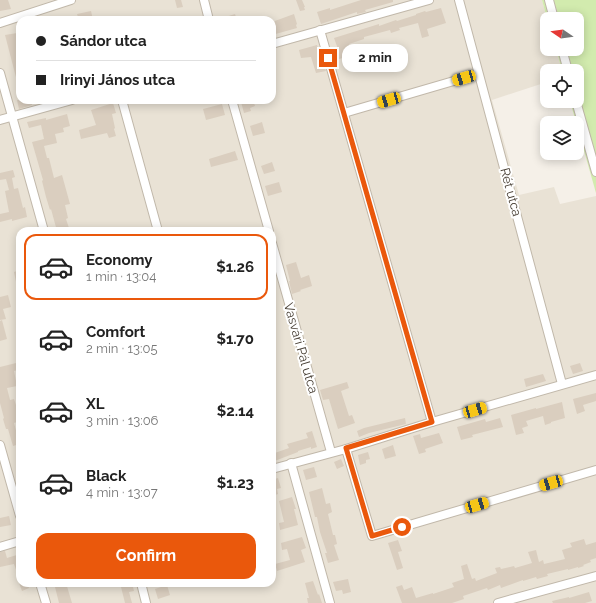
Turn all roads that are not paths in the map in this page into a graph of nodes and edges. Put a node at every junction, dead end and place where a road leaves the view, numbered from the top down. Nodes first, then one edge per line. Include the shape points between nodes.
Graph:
1 (71, 0) edge
2 (204, 0) edge
3 (429, 0) edge
4 (459, 0) edge
5 (549, 0) edge
6 (552, 12) edge
7 (22, 16) edge
8 (208, 16) edge
9 (16, 18) edge
10 (0, 23) edge
11 (320, 30) junction
12 (276, 43) edge
13 (0, 73) edge
14 (464, 78) dead end
15 (58, 104) edge
16 (123, 104) edge
17 (233, 104) edge
18 (578, 108) edge
19 (344, 113) junction
20 (12, 117) junction
21 (0, 120) edge
22 (596, 172) edge
23 (43, 227) edge
24 (157, 227) edge
25 (267, 227) edge
26 (276, 257) edge
27 (596, 375) edge
28 (562, 384) junction
29 (432, 422) junction
30 (0, 445) edge
31 (346, 448) junction
32 (331, 452) junction
33 (291, 464) junction
34 (276, 468) edge
35 (596, 470) edge
36 (16, 502) edge
37 (16, 542) edge
38 (0, 547) edge
39 (596, 576) edge
40 (41, 587) edge
41 (142, 587) edge
42 (46, 603) edge
43 (146, 603) edge
44 (330, 603) edge
45 (498, 603) edge

1 - 7 street
2 - 8 street
3 - 11 street
4 - 28 street, Rét utca
5 - 6 street
9 - 10 street
11 - 12 street
11 - 19 street
13 - 20 street
14 - 19 street
15 - 20 street
16 - 24 street
17 - 25 street
18 - 22 street
19 - 29 street
20 - 21 street
20 - 23 street
26 - 32 street, Vasvári Pál utca
27 - 28 street
28 - 29 street
29 - 31 street
30 - 36 street
31 - 32 street
31 - 35 street via 372,536
32 - 33 street
33 - 34 street
33 - 44 street
37 - 38 street
39 - 45 street
40 - 42 street
41 - 43 street

